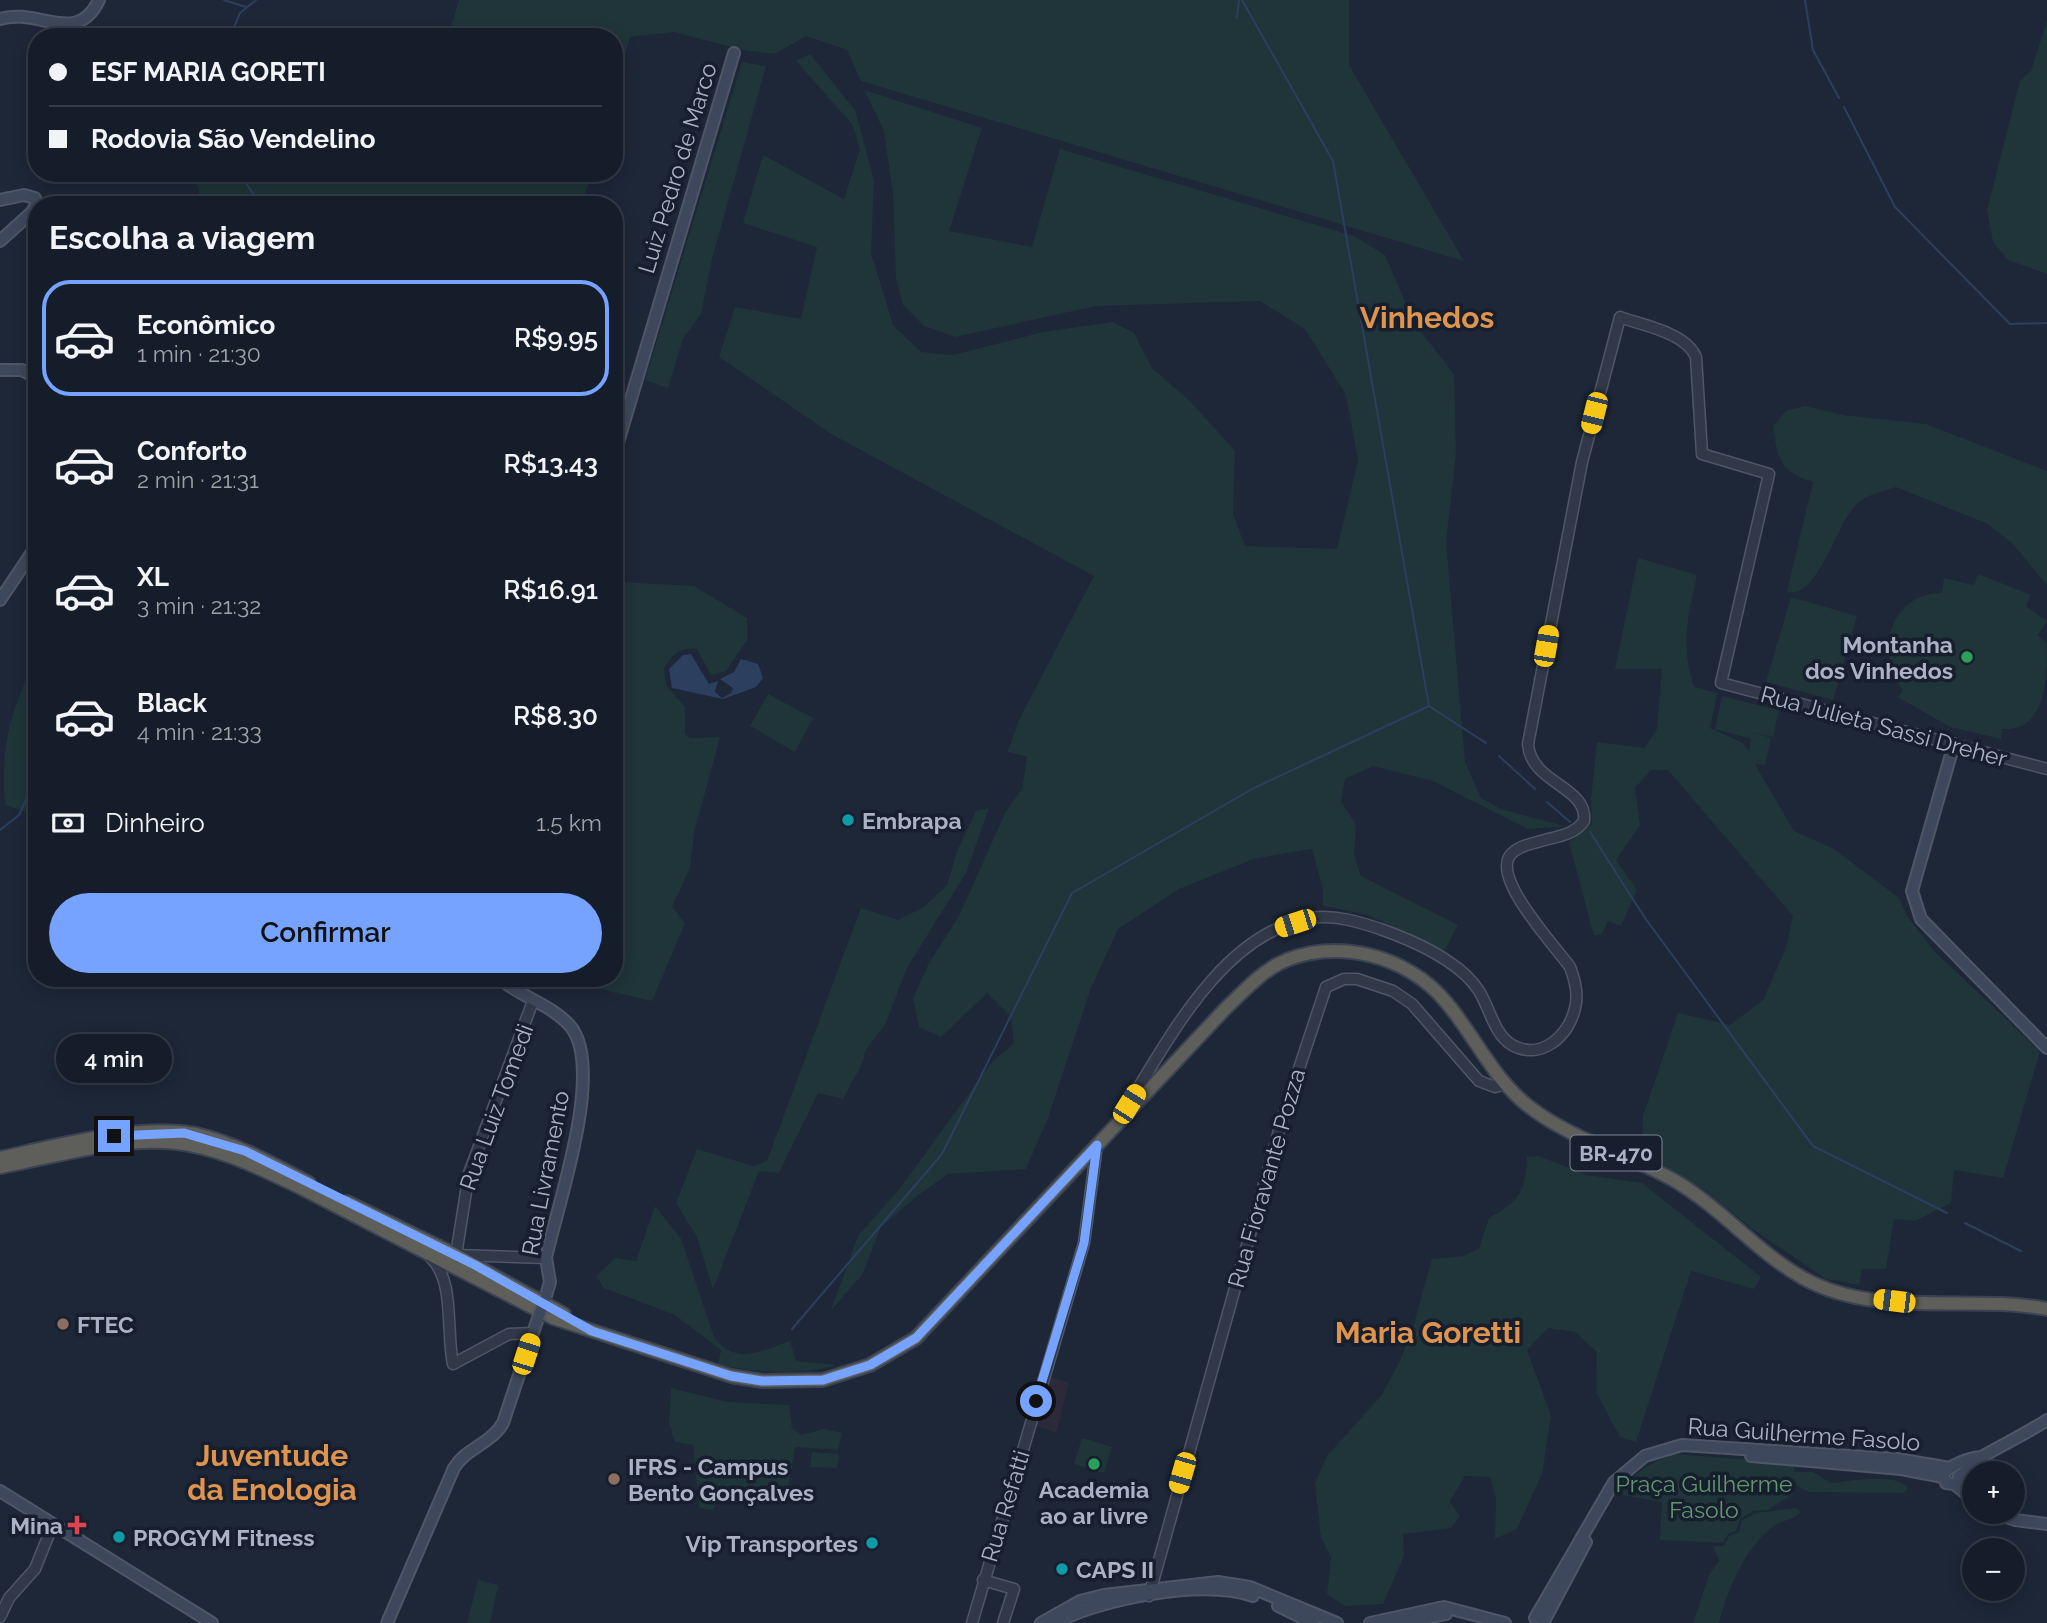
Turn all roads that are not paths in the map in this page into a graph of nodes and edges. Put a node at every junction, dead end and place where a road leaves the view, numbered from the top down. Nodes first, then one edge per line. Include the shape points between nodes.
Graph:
1 (99, 0) edge
2 (0, 19) edge
3 (734, 53) dead end
4 (30, 196) edge
5 (0, 200) edge
6 (28, 216) edge
7 (0, 241) edge
8 (0, 370) edge
9 (28, 373) edge
10 (623, 426) edge
11 (28, 558) edge
12 (0, 600) edge
13 (1954, 744) junction
14 (2047, 769) edge
15 (512, 987) edge
16 (533, 1001) junction
17 (2047, 1048) edge
18 (1506, 1084) junction
19 (1115, 1126) junction
20 (1097, 1145) junction
21 (0, 1158) edge
22 (0, 1167) edge
23 (420, 1248) junction
24 (546, 1258) junction
25 (456, 1261) junction
26 (444, 1287) junction
27 (2044, 1314) edge
28 (533, 1333) junction
29 (2047, 1420) edge
30 (1953, 1475) junction
31 (1962, 1481) edge
32 (1962, 1486) edge
33 (0, 1491) edge
34 (2025, 1515) edge
35 (2047, 1518) edge
36 (2025, 1521) edge
37 (52, 1524) junction
38 (2047, 1524) edge
39 (983, 1580) junction
40 (1149, 1592) junction
41 (0, 1617) edge
42 (1537, 1622) edge
43 (212, 1623) edge
44 (387, 1623) edge
45 (972, 1623) edge
46 (1003, 1623) edge
47 (1041, 1623) edge
48 (1055, 1623) edge
49 (1313, 1623) edge
50 (1337, 1623) edge
51 (1370, 1623) edge
52 (1401, 1623) edge
53 (1479, 1623) edge
54 (1506, 1623) edge

1 - 2 main road via 90,16 79,23 28,16
3 - 10 main road, Luiz Pedro de Marco
4 - 5 main road
6 - 7 main road
8 - 9 main road
11 - 12 main road
13 - 14 street, Rua Julieta Sassi Dreher
13 - 17 main road via 1912,891 1914,906 1921,919
13 - 19 street, Rua Julieta Sassi Dreher via 1721,683 1769,474 1702,454 1692,348 1683,340 1620,317 1582,462 1528,744 1534,765 1580,802 1584,821 1569,833 1517,849 1509,856 1506,869 1514,891 1573,974 1575,1008 1565,1031 1540,1049 1512,1044 1503,1038 1480,992 1448,961 1404,937 1363,923 1310,918 1259,939 1214,976
15 - 16 main road, Rua Livramento
16 - 24 main road, Rua Livramento via 573,1030 583,1088 581,1115
16 - 25 street, Rua Luiz Tomedi via 469,1173
18 - 19 highway, BR-470 via 1432,986 1390,961 1326,951 1269,970 1226,1008
18 - 27 highway, BR-470 via 1553,1125 1678,1183 1811,1282 1847,1294 1894,1301 1983,1301
18 - 40 street, Rua Fioravante Pozza via 1495,1087 1479,1081 1412,1004 1393,992 1357,979 1326,987 1282,1120
19 - 20 highway, BR-470
20 - 25 highway, BR-470 via 916,1338 846,1374 795,1383 731,1376 592,1331
20 - 39 street, Rua Refatti via 1084,1243
21 - 25 highway, BR-470 via 94,1138 193,1134 258,1156
22 - 23 highway, BR-470 via 124,1144 196,1147 267,1172
23 - 25 highway, BR-470
23 - 26 street via 439,1267
24 - 25 street
24 - 28 main road, Rua Livramento, bridge via 550,1282
25 - 26 street
26 - 28 street via 453,1364 509,1334
28 - 44 main road, Rua Livramento via 503,1423 454,1468
29 - 30 main road, Rua Guilherme Fasolo via 2017,1440 1970,1458
30 - 31 main road
30 - 32 main road
30 - 42 main road, Rua Guilherme Fasolo via 1858,1456 1701,1445 1664,1448 1628,1467 1614,1482
33 - 37 main road
34 - 35 main road
36 - 38 main road
37 - 41 street via 35,1569 9,1598
37 - 43 main road
39 - 45 street, Rua Refatti
39 - 46 street via 1014,1589
40 - 47 main road via 1080,1601
40 - 48 main road via 1112,1600
40 - 49 main road via 1226,1590 1265,1600
40 - 50 main road via 1208,1583 1237,1584
51 - 54 main road via 1444,1607
52 - 53 main road via 1437,1614

